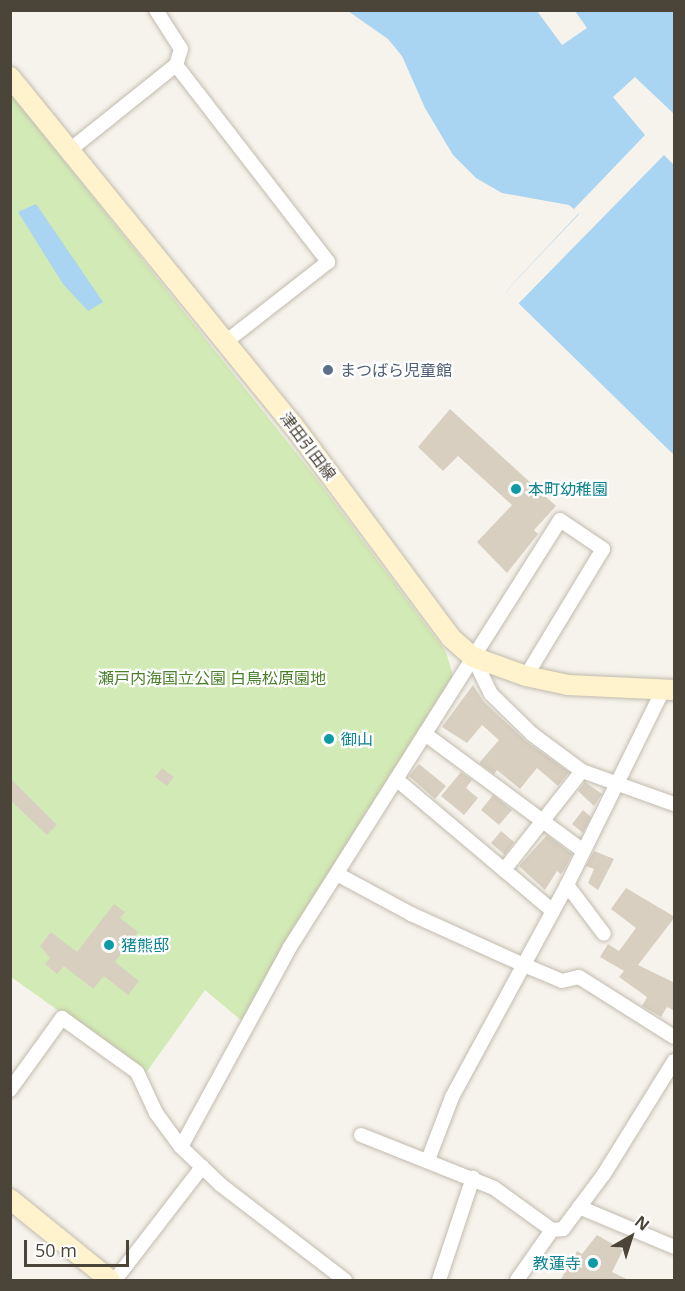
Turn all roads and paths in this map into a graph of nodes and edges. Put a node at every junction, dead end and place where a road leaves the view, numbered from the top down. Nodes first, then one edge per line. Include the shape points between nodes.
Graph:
1 (156, 10) edge
2 (176, 65) junction
3 (10, 77) edge
4 (71, 149) junction
5 (227, 341) junction
6 (472, 657) junction
7 (526, 676) junction
8 (669, 690) edge
9 (424, 734) junction
10 (582, 771) junction
11 (396, 779) junction
12 (615, 786) junction
13 (675, 804) edge
14 (542, 822) junction
15 (582, 850) junction
16 (504, 870) junction
17 (337, 874) junction
18 (567, 885) junction
19 (553, 911) junction
20 (603, 934) dead end
21 (524, 965) junction
22 (675, 1037) edge
23 (675, 1061) edge
24 (10, 1090) edge
25 (361, 1135) dead end
26 (181, 1147) junction
27 (428, 1160) junction
28 (202, 1167) junction
29 (472, 1178) junction
30 (10, 1199) edge
31 (579, 1207) junction
32 (552, 1230) junction
33 (675, 1247) edge
34 (112, 1281) edge
35 (345, 1281) edge
36 (439, 1281) edge
37 (517, 1281) edge

1 - 2 street via 181,48
2 - 4 street
2 - 5 street via 328,262
3 - 4 main road, 津田引田線
4 - 5 main road, 津田引田線
5 - 6 main road, 津田引田線 via 293,424 429,613
6 - 7 main road, 津田引田線
6 - 7 street via 560,520 603,549
6 - 9 street
6 - 10 street via 491,694 532,734
7 - 8 main road, 津田引田線 via 568,685
8 - 12 street
9 - 11 street
9 - 14 street
10 - 12 street
10 - 14 street
11 - 16 street
11 - 17 street
12 - 13 street
12 - 15 street
14 - 15 street
14 - 16 street
15 - 18 street
16 - 19 street
17 - 21 street via 411,914
17 - 26 street via 290,947
18 - 19 street
18 - 20 street
19 - 21 street
21 - 22 street via 562,981 579,977
21 - 27 street via 452,1097
23 - 31 street
24 - 26 street via 62,1018 137,1072 156,1113
25 - 27 street
26 - 28 street
27 - 29 street
28 - 34 street
28 - 35 street
29 - 32 street
29 - 36 street
30 - 34 main road
31 - 32 street via 563,1229
31 - 33 street
32 - 37 street

